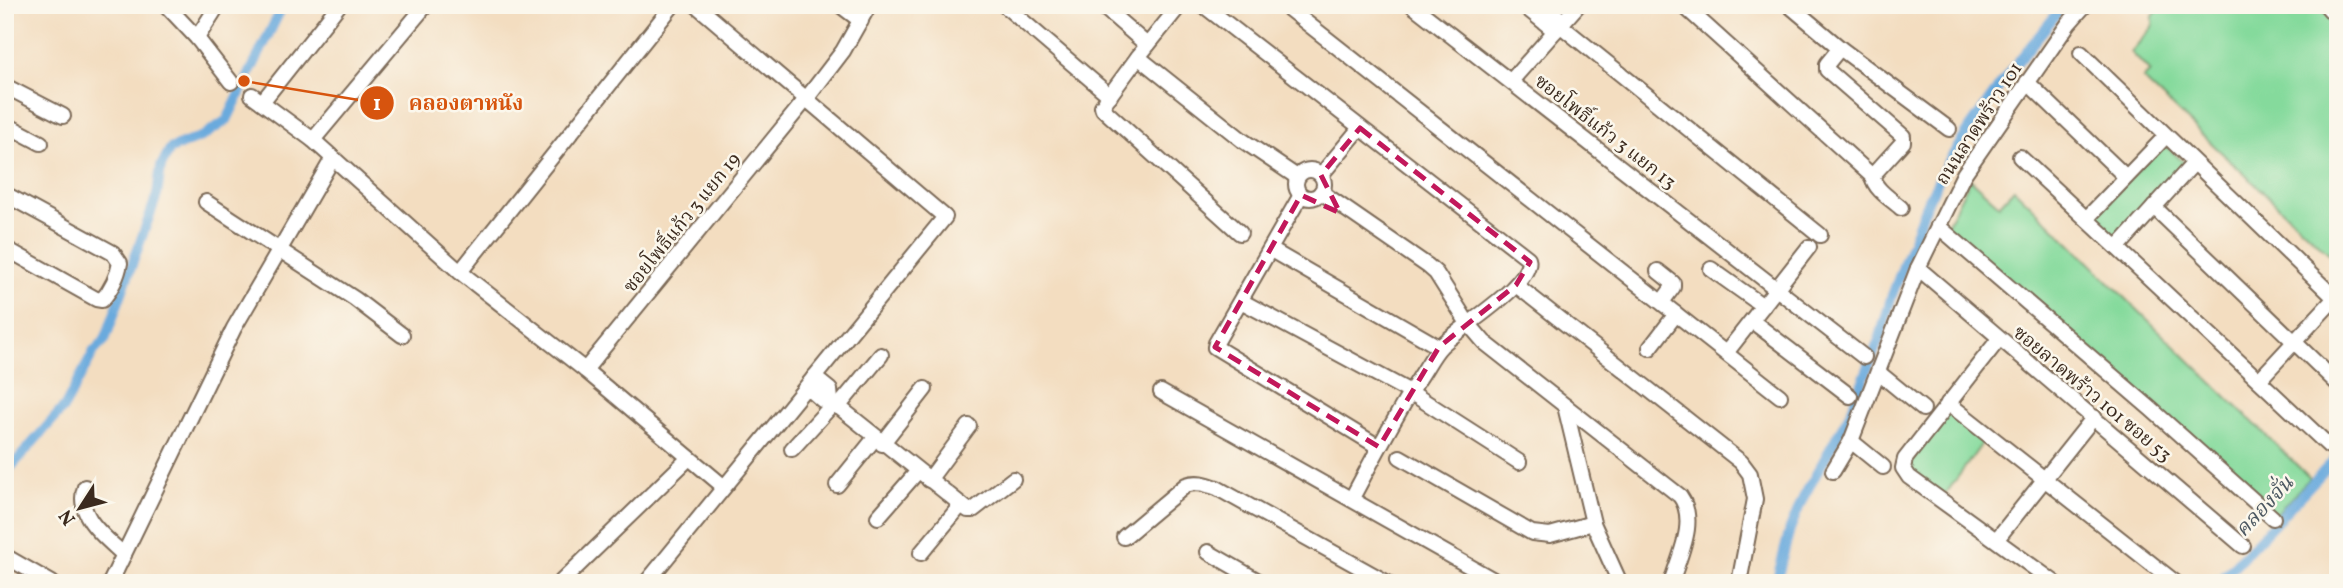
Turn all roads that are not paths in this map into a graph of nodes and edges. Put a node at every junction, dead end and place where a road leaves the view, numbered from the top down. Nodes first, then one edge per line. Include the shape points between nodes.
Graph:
1 (166, 5) edge
2 (218, 5) edge
3 (339, 5) edge
4 (426, 5) edge
5 (673, 5) edge
6 (696, 5) edge
7 (841, 5) edge
8 (869, 5) edge
9 (1004, 5) edge
10 (1101, 5) edge
11 (1180, 5) edge
12 (1203, 5) edge
13 (1284, 5) edge
14 (1412, 5) edge
15 (1523, 5) edge
16 (1578, 5) edge
17 (1683, 5) edge
18 (1789, 5) edge
19 (2085, 5) edge
20 (2326, 5) edge
21 (1553, 19) edge
22 (2338, 19) edge
23 (861, 22) junction
24 (197, 38) junction
25 (1840, 48) junction
26 (1143, 51) junction
27 (2081, 53) dead end
28 (1511, 81) junction
29 (231, 82) dead end
30 (2027, 82) junction
31 (5, 86) edge
32 (1110, 96) junction
33 (807, 98) junction
34 (63, 116) dead end
35 (5, 124) edge
36 (1360, 128) junction
37 (1949, 129) dead end
38 (2166, 136) junction
39 (313, 140) junction
40 (41, 143) dead end
41 (2020, 157) dead end
42 (333, 158) junction
43 (2194, 163) junction
44 (1321, 175) junction
45 (1872, 176) junction
46 (1297, 177) junction
47 (2126, 177) junction
48 (5, 184) edge
49 (5, 192) edge
50 (1321, 192) junction
51 (1301, 195) junction
52 (206, 202) dead end
53 (2154, 207) junction
54 (1901, 208) dead end
55 (2087, 218) junction
56 (1938, 226) junction
57 (1240, 233) dead end
58 (1820, 234) dead end
59 (1809, 247) dead end
60 (2118, 247) junction
61 (5, 248) edge
62 (279, 249) junction
63 (1270, 250) junction
64 (1918, 268) junction
65 (1712, 269) dead end
66 (1658, 271) dead end
67 (460, 272) junction
68 (1516, 285) junction
69 (1776, 288) junction
70 (2336, 300) edge
71 (1241, 301) junction
72 (1662, 302) junction
73 (1763, 306) junction
74 (1676, 314) junction
75 (1752, 321) junction
76 (1467, 322) junction
77 (402, 335) dead end
78 (1999, 339) junction
79 (2294, 342) junction
80 (1439, 347) junction
81 (1650, 348) dead end
82 (1726, 353) junction
83 (881, 355) dead end
84 (1864, 357) dead end
85 (585, 370) junction
86 (1879, 373) junction
87 (2259, 380) junction
88 (810, 382) junction
89 (2338, 384) edge
90 (925, 389) dead end
91 (1161, 392) dead end
92 (1410, 392) junction
93 (1780, 396) dead end
94 (1850, 396) dead end
95 (1948, 403) junction
96 (834, 404) junction
97 (1565, 406) junction
98 (1923, 409) dead end
99 (2094, 417) junction
100 (969, 426) dead end
101 (879, 441) junction
102 (1851, 441) junction
103 (2329, 446) dead end
104 (1379, 447) junction
105 (792, 449) dead end
106 (1400, 457) dead end
107 (689, 458) junction
108 (1519, 462) dead end
109 (1883, 467) dead end
110 (1833, 471) dead end
111 (923, 476) junction
112 (2044, 478) junction
113 (1013, 479) dead end
114 (837, 485) dead end
115 (723, 486) junction
116 (85, 487) dead end
117 (1352, 498) junction
118 (961, 505) junction
119 (878, 517) dead end
120 (2273, 518) dead end
121 (1593, 523) junction
122 (1124, 537) dead end
123 (1997, 539) junction
124 (2243, 546) dead end
125 (1208, 552) dead end
126 (922, 553) dead end
127 (124, 555) junction
128 (5, 556) edge
129 (1254, 581) edge
130 (52, 583) edge
131 (110, 583) edge
132 (560, 583) edge
133 (646, 583) edge
134 (1388, 583) edge
135 (1499, 583) edge
136 (1620, 583) edge
137 (1671, 583) edge
138 (1739, 583) edge
139 (2055, 583) edge
140 (2176, 583) edge

1 - 24 street
2 - 24 street
3 - 39 street via 257,98
4 - 39 street
5 - 67 street
6 - 33 street
7 - 23 street
8 - 23 street, ซอยโพธิ์แก้ว 3 แยก 19
9 - 32 street
10 - 26 street
11 - 26 street
12 - 36 street
13 - 72 street
14 - 28 street, ซอยโพธิ์แก้ว 3 แยก 13
15 - 21 street
16 - 21 street
17 - 45 street
18 - 25 street
19 - 30 street, ถนนลาดพร้าว 101
20 - 22 street
21 - 28 street
21 - 58 street
23 - 33 street, ซอยโพธิ์แก้ว 3 แยก 19
24 - 29 street
25 - 37 street
25 - 45 street via 1827,70 1903,136 1903,142
26 - 32 street
26 - 46 street via 1242,140
27 - 38 street
28 - 69 street, ซอยโพธิ์แก้ว 3 แยก 13
30 - 47 street
30 - 56 street, ถนนลาดพร้าว 101 via 1964,174
31 - 34 street
32 - 57 street via 1102,106 1105,111
33 - 85 street, ซอยโพธิ์แก้ว 3 แยก 19
33 - 88 street via 945,217
35 - 40 street
36 - 44 street
36 - 68 street via 1528,258 1529,268
38 - 43 street
38 - 47 street
39 - 42 street
41 - 55 street
42 - 62 street
42 - 67 street
43 - 53 street
43 - 70 street
44 - 46 street via 1310,169
44 - 50 street
45 - 54 street
46 - 51 street
47 - 55 street
48 - 49 street
49 - 61 street via 113,254 120,263 102,300
50 - 51 street via 1312,198
50 - 76 street via 1420,258 1436,273
51 - 63 street
52 - 62 street
53 - 60 street
53 - 79 street
55 - 60 street
56 - 64 street, ถนนลาดพร้าว 101
56 - 120 street
59 - 69 street
60 - 87 street
62 - 77 street
62 - 127 street via 234,328
63 - 71 street
63 - 80 street
64 - 78 street, ซอยลาดพร้าว 101 ซอย 53
64 - 86 street, ถนนลาดพร้าว 101
65 - 73 street
66 - 72 street via 1673,287
67 - 85 street
68 - 76 street
68 - 138 street via 1741,462 1750,474 1755,499
69 - 73 street
69 - 84 street, ซอยโพธิ์แก้ว 3 แยก 13
70 - 79 street
71 - 92 street
71 - 104 street via 1216,349
72 - 74 street
73 - 75 street
74 - 81 street
74 - 82 street
75 - 82 street
75 - 94 street
76 - 80 street
76 - 97 street via 1484,342
78 - 95 street
78 - 99 street, ซอยลาดพร้าว 101 ซอย 53
79 - 87 street
79 - 89 street
80 - 92 street
82 - 93 street
83 - 96 street
85 - 107 street
86 - 98 street
86 - 102 street, ถนนลาดพร้าว 101
87 - 103 street
88 - 96 street via 822,400
88 - 115 street
90 - 101 street
91 - 117 street
92 - 104 street
92 - 108 street
95 - 112 street
95 - 123 street via 1903,468 1909,477
96 - 101 street
96 - 105 street
97 - 121 street
97 - 137 street via 1669,486 1688,506 1688,526
99 - 112 street
99 - 124 street, ซอยลาดพร้าว 101 ซอย 53
100 - 111 street
101 - 111 street
101 - 114 street
102 - 109 street
102 - 110 street, ถนนลาดพร้าว 101
104 - 117 street
106 - 121 street via 1532,533 1550,535
107 - 115 street
107 - 132 street
111 - 118 street
111 - 119 street
112 - 123 street
112 - 140 street
113 - 118 street via 974,510
115 - 133 street
116 - 127 street via 81,498 89,519
117 - 135 street
118 - 126 street
121 - 136 street
122 - 134 street via 1186,485 1203,483
123 - 139 street
125 - 129 street
127 - 131 street
128 - 130 street

